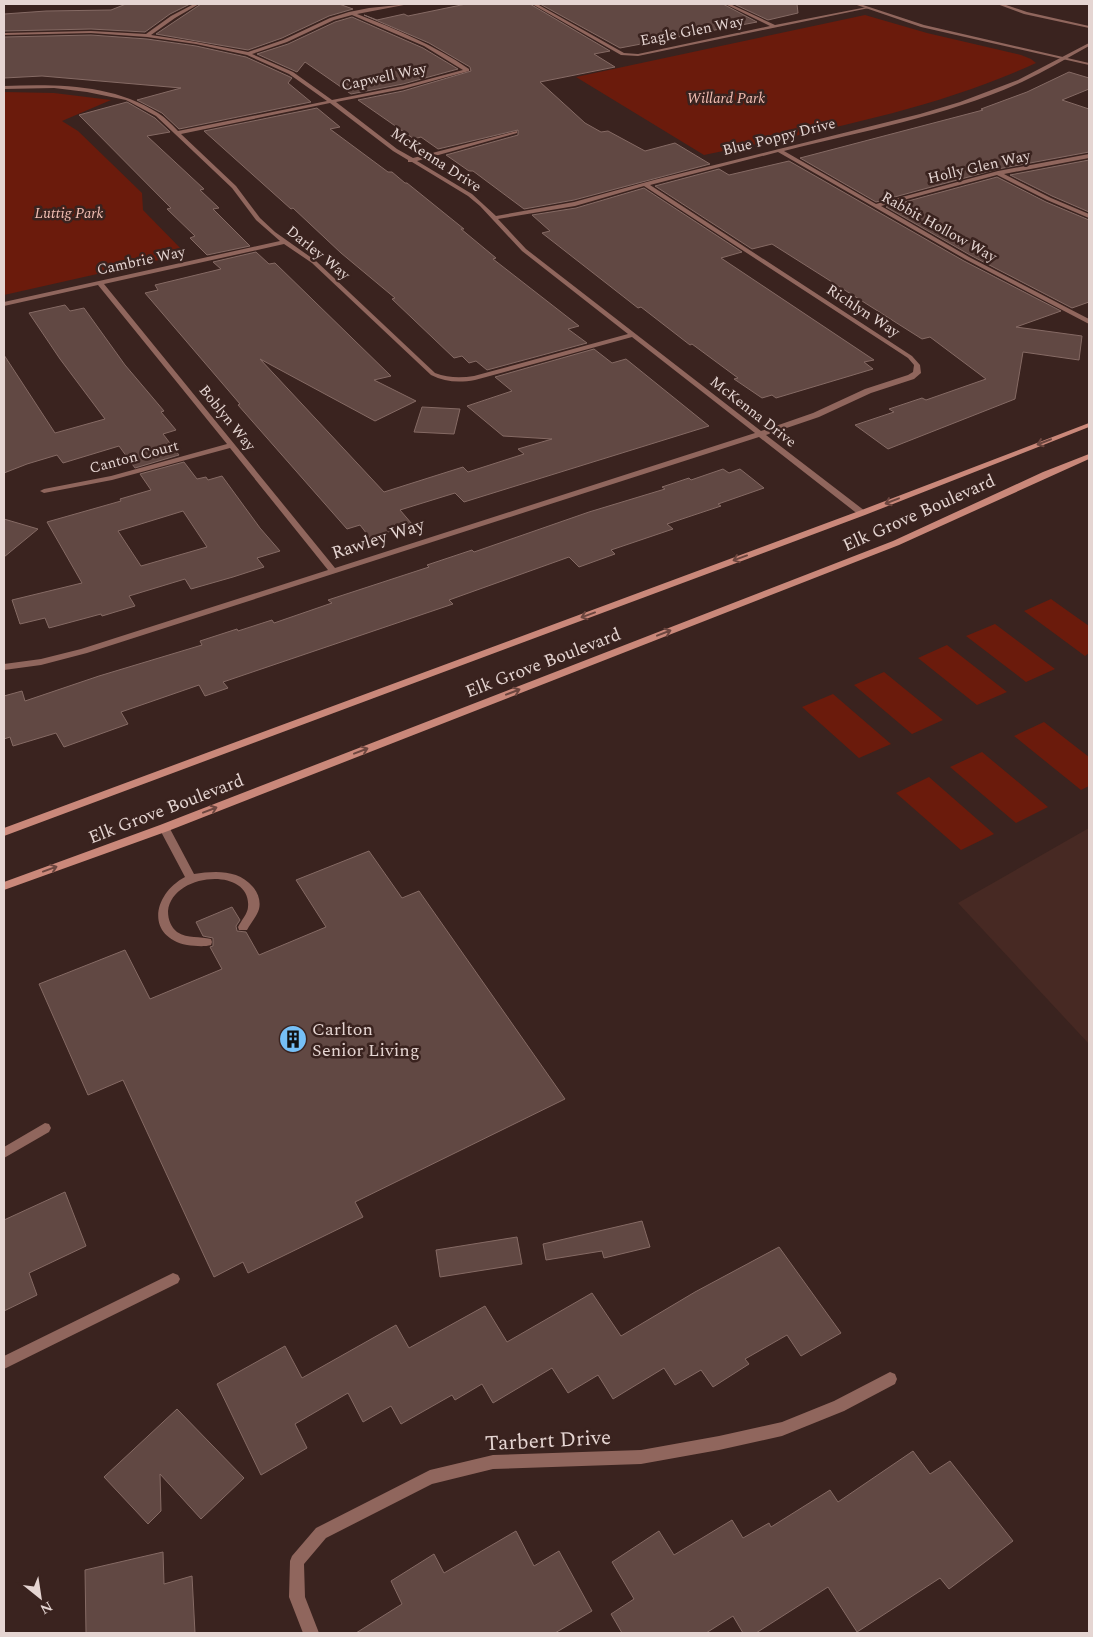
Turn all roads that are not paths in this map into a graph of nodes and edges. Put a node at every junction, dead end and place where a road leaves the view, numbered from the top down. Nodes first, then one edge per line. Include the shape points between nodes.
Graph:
1 (197, 4) edge
2 (407, 4) edge
3 (534, 4) edge
4 (727, 4) edge
5 (856, 4) edge
6 (999, 4) edge
7 (866, 8) junction
8 (351, 13) junction
9 (775, 27) junction
10 (1089, 27) edge
11 (4, 34) edge
12 (147, 36) junction
13 (1089, 44) edge
14 (248, 54) junction
15 (1063, 59) junction
16 (1089, 64) edge
17 (4, 87) edge
18 (332, 101) junction
19 (515, 132) dead end
20 (178, 133) junction
21 (778, 150) junction
22 (1089, 156) edge
23 (410, 161) junction
24 (998, 173) junction
25 (645, 184) junction
26 (875, 206) junction
27 (1089, 216) edge
28 (494, 218) junction
29 (284, 242) junction
30 (100, 282) junction
31 (4, 304) edge
32 (1089, 322) edge
33 (632, 335) junction
34 (1089, 425) edge
35 (760, 434) junction
36 (231, 444) junction
37 (1089, 456) edge
38 (44, 491) dead end
39 (862, 512) junction
40 (333, 570) junction
41 (4, 667) edge
42 (164, 828) junction
43 (4, 832) edge
44 (191, 879) junction
45 (4, 886) edge
46 (243, 927) dead end
47 (207, 942) dead end
48 (45, 1128) dead end
49 (4, 1153) edge
50 (173, 1279) dead end
51 (4, 1363) edge
52 (890, 1379) dead end
53 (311, 1633) edge

1 - 12 street
2 - 8 street
3 - 9 street, Eagle Glen Way via 630,55
4 - 9 street
5 - 7 street
6 - 10 street
7 - 9 street, Eagle Glen Way
7 - 15 street via 923,26
8 - 14 street
8 - 18 street, Capwell Way via 413,38 467,70
11 - 12 street, McKenna Drive via 82,32
12 - 14 street, McKenna Drive
13 - 15 street, Blue Poppy Drive
14 - 18 street, McKenna Drive via 291,73
15 - 16 street
15 - 21 street, Blue Poppy Drive via 1020,81 962,103
17 - 20 street, Darley Way via 54,86 109,94 145,106
18 - 20 street, Capwell Way
18 - 23 street, McKenna Drive
19 - 23 street
20 - 29 street, Darley Way via 234,186 258,218
21 - 25 street, Blue Poppy Drive
21 - 26 street, Rabbit Hollow Way
22 - 24 street, Holly Glen Way
23 - 28 street, McKenna Drive via 456,186
24 - 26 street, Holly Glen Way
24 - 27 street via 1049,200
25 - 28 street, Blue Poppy Drive via 575,204
25 - 35 street, Richlyn Way via 917,364 917,373 911,377
26 - 32 street, Rabbit Hollow Way
28 - 33 street, McKenna Drive via 524,250
29 - 30 street, Cambrie Way
29 - 33 street, Darley Way via 314,262 440,378 475,378
30 - 31 street, Cambrie Way
30 - 36 street, Boblyn Way
33 - 35 street, McKenna Drive
34 -> 39 main road, Elk Grove Boulevard
35 - 39 street, McKenna Drive
35 - 40 street, Rawley Way
36 - 38 street, Canton Court via 112,478
36 - 40 street, Boblyn Way
42 -> 37 main road, Elk Grove Boulevard via 896,543
39 -> 43 main road, Elk Grove Boulevard
40 - 41 street, Rawley Way via 84,651
42 - 44 street
45 -> 42 main road, Elk Grove Boulevard
44 - 46 street via 219,874 244,882 252,890 255,900 254,910
44 - 47 street via 168,897 163,920 169,930 180,938
48 - 49 street
50 - 51 street
52 - 53 street, Tarbert Drive via 839,1406 782,1429 719,1443 641,1458 493,1462 430,1477 321,1533 296,1561 297,1597

